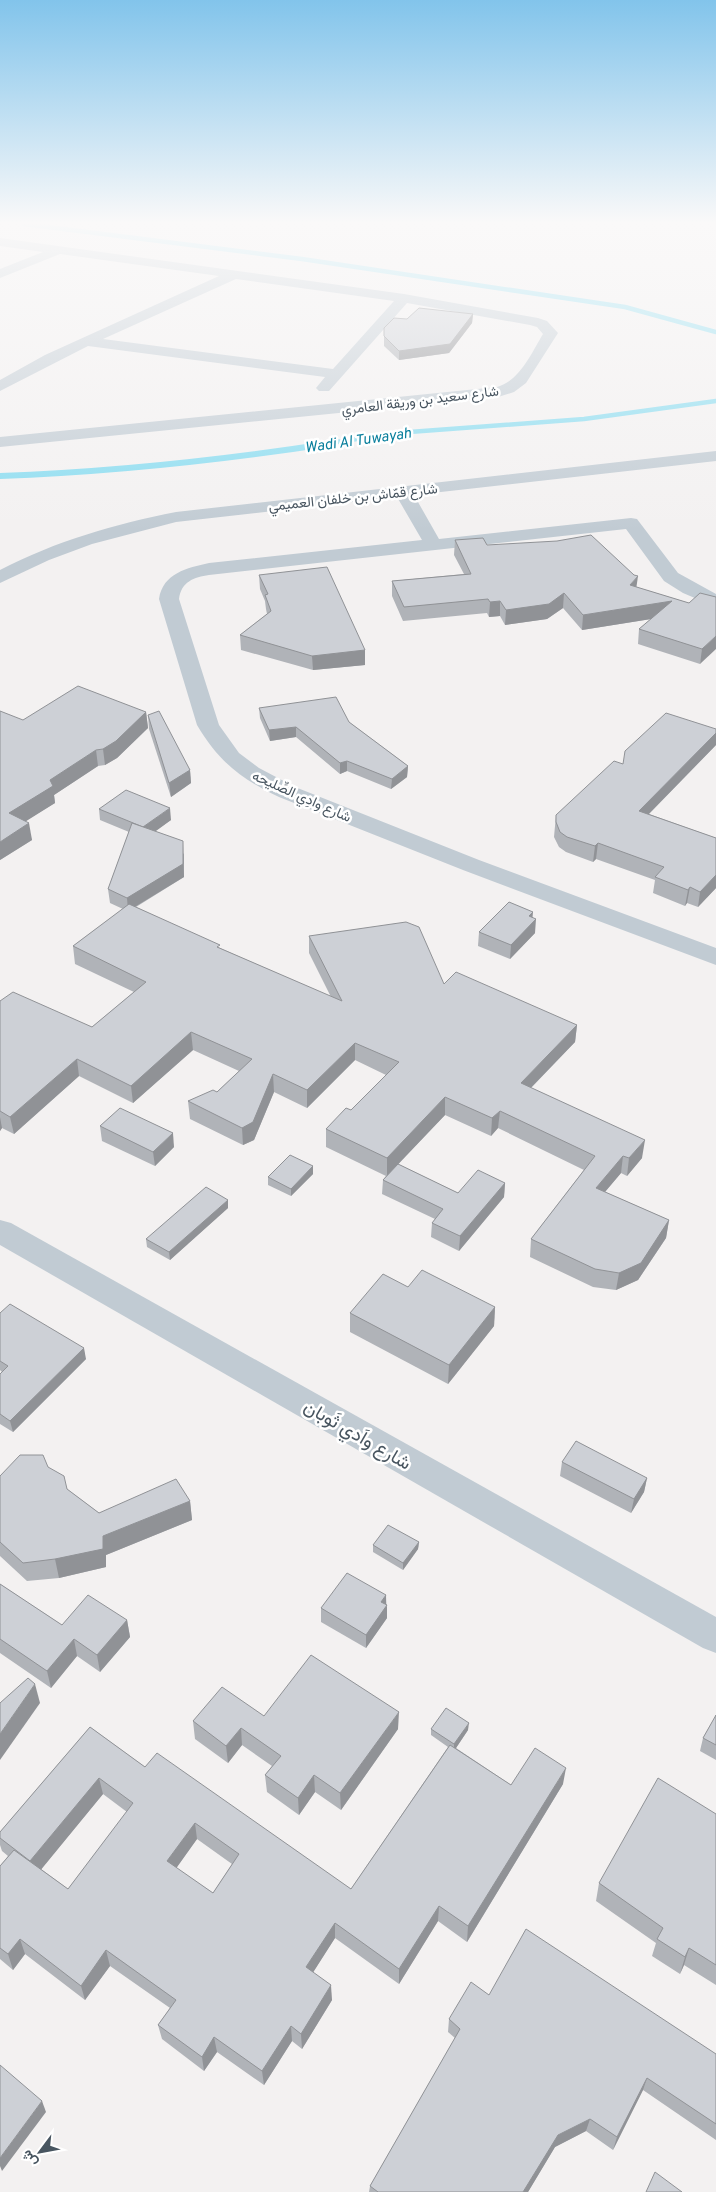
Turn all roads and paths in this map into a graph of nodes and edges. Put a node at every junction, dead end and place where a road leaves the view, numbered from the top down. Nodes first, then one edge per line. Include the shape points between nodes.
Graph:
1 (122, 326) edge
2 (379, 326) edge
3 (545, 326) edge
4 (88, 342) junction
5 (336, 374) junction
6 (0, 386) edge
7 (301, 414) junction
8 (0, 442) edge
9 (716, 456) edge
10 (403, 492) junction
11 (433, 544) junction
12 (0, 577) edge
13 (716, 601) edge
14 (716, 957) edge
15 (0, 1231) edge
16 (716, 1636) edge

1 - 4 street
2 - 5 street
3 - 7 street, شارع سعيد بن وريقة العامري via 551,332 521,380 509,389
4 - 5 street
4 - 6 street
5 - 7 street
7 - 8 street, شارع سعيد بن وريقة العامري
9 - 10 street, شارع قمّاش بن خلفان العميمي
10 - 11 street
10 - 12 street, شارع قمّاش بن خلفان العميمي via 145,523 62,547
11 - 13 street, شارع وادِي الصِّليحه via 630,523 670,577
11 - 14 street, شارع وادِي الصِّليحه via 209,569 178,580 172,586 170,599 216,741 240,767 287,792
15 - 16 street, شارع واَدي ثَوبان

